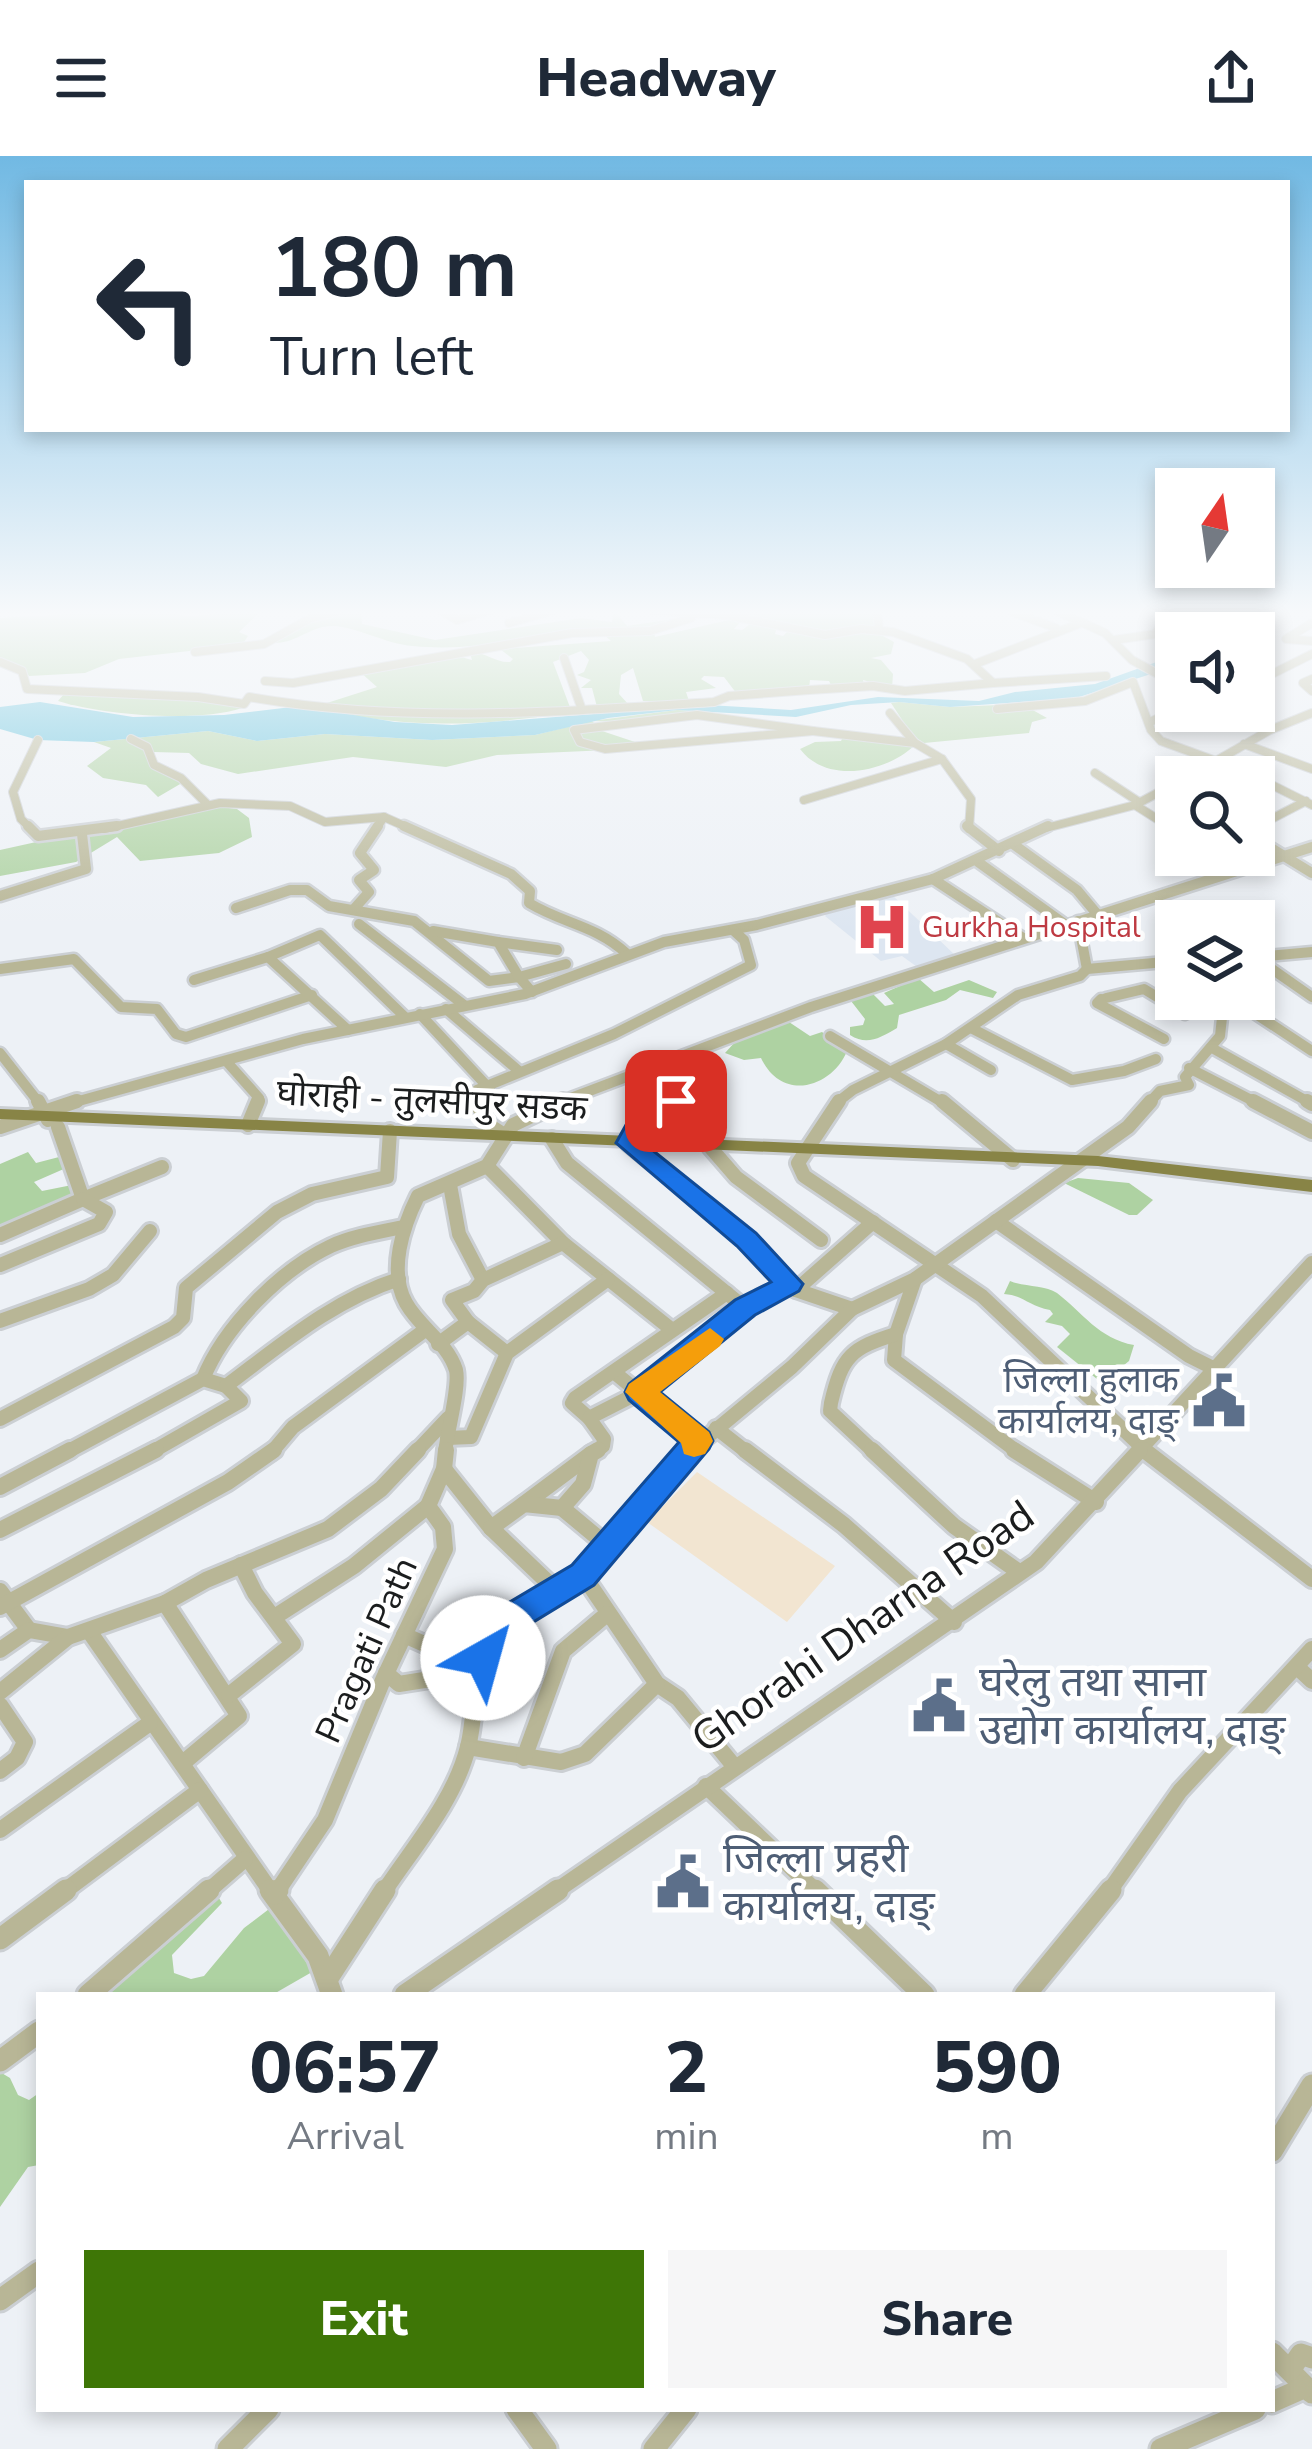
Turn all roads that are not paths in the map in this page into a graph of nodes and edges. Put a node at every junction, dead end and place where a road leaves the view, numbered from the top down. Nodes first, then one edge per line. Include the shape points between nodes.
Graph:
1 (670, 717) edge
2 (712, 717) edge
3 (893, 717) edge
4 (1148, 717) edge
5 (1303, 717) edge
6 (1155, 720) edge
7 (1150, 722) junction
8 (812, 731) junction
9 (131, 739) dead end
10 (38, 740) dead end
11 (915, 743) junction
12 (1244, 744) junction
13 (1204, 756) edge
14 (1226, 756) edge
15 (941, 759) junction
16 (1312, 769) edge
17 (1095, 773) dead end
18 (1275, 785) edge
19 (1155, 794) edge
20 (1307, 798) edge
21 (804, 800) dead end
22 (1137, 803) junction
23 (208, 805) junction
24 (1155, 816) edge
25 (1275, 816) edge
26 (384, 818) junction
27 (82, 834) junction
28 (1013, 844) junction
29 (1312, 848) edge
30 (999, 851) junction
31 (1275, 852) edge
32 (1281, 856) junction
33 (1275, 858) edge
34 (978, 862) junction
35 (1312, 873) edge
36 (1215, 876) edge
37 (932, 879) junction
38 (0, 896) edge
39 (236, 908) dead end
40 (353, 910) junction
41 (1097, 914) junction
42 (1072, 923) junction
43 (359, 924) dead end
44 (428, 930) junction
45 (733, 930) junction
46 (1023, 938) junction
47 (498, 942) junction
48 (556, 950) dead end
49 (1312, 952) edge
50 (626, 953) junction
51 (268, 957) junction
52 (1275, 957) edge
53 (1155, 963) edge
54 (566, 964) dead end
55 (0, 968) edge
56 (1083, 972) junction
57 (1275, 972) edge
58 (519, 977) junction
59 (194, 980) dead end
60 (532, 992) junction
61 (312, 995) junction
62 (1155, 996) edge
63 (1312, 997) edge
64 (1106, 998) junction
65 (464, 1005) junction
66 (446, 1009) junction
67 (420, 1014) junction
68 (405, 1017) junction
69 (1225, 1020) edge
70 (1263, 1020) edge
71 (971, 1028) junction
72 (348, 1030) junction
73 (476, 1036) junction
74 (830, 1036) dead end
75 (1164, 1040) dead end
76 (946, 1044) junction
77 (451, 1045) junction
78 (1212, 1048) junction
79 (1312, 1051) edge
80 (0, 1053) edge
81 (1156, 1059) dead end
82 (227, 1062) junction
83 (1190, 1068) junction
84 (991, 1070) dead end
85 (519, 1071) junction
86 (896, 1071) junction
87 (708, 1076) dead end
88 (486, 1085) junction
89 (1312, 1104) edge
90 (0, 1114) edge
91 (59, 1119) junction
92 (248, 1125) junction
93 (0, 1127) edge
94 (389, 1131) junction
95 (1312, 1132) edge
96 (506, 1136) junction
97 (553, 1139) junction
98 (628, 1143) junction
99 (710, 1147) junction
100 (805, 1151) junction
101 (1013, 1160) junction
102 (1076, 1164) junction
103 (487, 1166) junction
104 (162, 1167) dead end
105 (450, 1185) junction
106 (1312, 1186) edge
107 (1312, 1196) edge
108 (83, 1198) junction
109 (996, 1221) junction
110 (873, 1222) junction
111 (403, 1227) junction
112 (150, 1231) dead end
113 (0, 1235) edge
114 (821, 1240) dead end
115 (563, 1243) junction
116 (1312, 1262) edge
117 (0, 1265) edge
118 (933, 1266) junction
119 (399, 1279) junction
120 (608, 1279) junction
121 (915, 1279) junction
122 (483, 1280) junction
123 (793, 1287) junction
124 (727, 1293) junction
125 (745, 1308) junction
126 (852, 1309) junction
127 (0, 1322) edge
128 (467, 1322) junction
129 (671, 1329) junction
130 (425, 1330) junction
131 (896, 1334) junction
132 (438, 1344) junction
133 (507, 1353) junction
134 (1217, 1370) junction
135 (615, 1373) junction
136 (203, 1379) junction
137 (226, 1386) junction
138 (640, 1392) junction
139 (448, 1418) junction
140 (590, 1418) junction
141 (0, 1419) edge
142 (716, 1428) junction
143 (447, 1438) junction
144 (698, 1441) junction
145 (1141, 1447) junction
146 (591, 1454) junction
147 (444, 1469) junction
148 (0, 1487) edge
149 (1096, 1502) junction
150 (524, 1504) junction
151 (428, 1506) junction
152 (562, 1508) junction
153 (491, 1528) junction
154 (0, 1530) edge
155 (609, 1546) junction
156 (242, 1565) junction
157 (1019, 1572) junction
158 (583, 1575) junction
159 (1312, 1580) edge
160 (557, 1591) junction
161 (2, 1600) edge
162 (165, 1603) junction
163 (607, 1614) junction
164 (276, 1616) junction
165 (954, 1622) junction
166 (29, 1630) junction
167 (89, 1631) junction
168 (404, 1635) junction
169 (68, 1637) junction
170 (1312, 1649) edge
171 (0, 1650) edge
172 (483, 1658) junction
173 (386, 1672) junction
174 (1305, 1674) edge
175 (443, 1677) junction
176 (476, 1682) junction
177 (657, 1684) junction
178 (0, 1691) edge
179 (229, 1695) junction
180 (0, 1705) edge
181 (150, 1723) junction
182 (468, 1748) junction
183 (524, 1758) junction
184 (184, 1762) junction
185 (734, 1766) junction
186 (0, 1771) edge
187 (706, 1786) junction
188 (200, 1790) junction
189 (0, 1830) edge
190 (245, 1859) junction
191 (275, 1894) junction
192 (0, 1939) edge
193 (330, 1987) edge
194 (91, 1992) edge
195 (409, 1992) edge
196 (921, 1992) edge
197 (1028, 1992) edge
198 (36, 2034) edge
199 (0, 2061) edge
200 (1312, 2085) edge
201 (1275, 2146) edge
202 (36, 2274) edge
203 (0, 2300) edge
204 (1299, 2372) edge
205 (1275, 2399) edge
206 (265, 2412) edge
207 (519, 2412) edge
208 (684, 2412) edge
209 (1248, 2412) edge
210 (228, 2449) edge
211 (546, 2449) edge
212 (654, 2449) edge
213 (1161, 2449) edge

1 - 8 street via 574,730 580,742 605,749
2 - 8 street
3 - 11 street
4 - 7 street
5 - 12 street
6 - 7 street
7 - 13 street via 1161,741
8 - 11 street
9 - 23 street
10 - 27 street via 13,792 21,819 38,836
11 - 15 street
12 - 14 street
12 - 16 street
15 - 21 street
15 - 30 street via 973,804 967,828
17 - 22 street
18 - 20 street
19 - 22 street
20 - 25 street
22 - 24 street
22 - 28 street via 1054,824
23 - 26 street via 290,806 325,822
23 - 27 street
26 - 40 street via 359,853 374,870 359,880 369,892
26 - 50 street via 511,874 540,911 600,930
27 - 38 street via 86,869
28 - 30 street
28 - 41 street
29 - 32 street
30 - 34 street
31 - 32 street
32 - 33 street
32 - 35 street
34 - 37 street
34 - 42 street
36 - 41 street
37 - 45 street
37 - 46 street
39 - 40 street via 301,888 322,904
40 - 44 street
41 - 42 street
42 - 46 street
42 - 56 street
43 - 65 street
44 - 47 street
44 - 58 street via 488,981
45 - 50 street
45 - 85 street via 751,954 751,965 737,975
46 - 96 street via 549,1106
47 - 48 street
47 - 58 street
49 - 52 street
50 - 60 street
51 - 59 street
51 - 61 street
51 - 68 street via 320,935
53 - 56 street
54 - 58 street
55 - 61 street via 74,958 121,1007 157,1009 186,1037
56 - 64 street
56 - 71 street via 1018,995
57 - 63 street
58 - 60 street
60 - 65 street
61 - 72 street
62 - 64 street via 1144,989
64 - 75 street via 1097,1003
65 - 66 street
66 - 67 street
66 - 73 street
67 - 68 street
67 - 77 street
68 - 72 street
69 - 78 street
70 - 79 street
71 - 76 street
71 - 81 street via 1072,1080
72 - 82 street
73 - 77 street
73 - 85 street
74 - 86 street
76 - 84 street
76 - 86 street
77 - 88 street
78 - 83 street
78 - 89 street
80 - 91 street
82 - 91 street via 121,1087
82 - 92 street via 259,1098
83 - 95 street
83 - 102 street via 1186,1088 1160,1091 1128,1127
85 - 88 street
86 - 100 street via 834,1105
86 - 101 street
87 - 98 street via 639,1121
88 - 96 street via 472,1098
90 - 91 main road, घोराही - तुलसीपुर सडक
91 - 92 main road, घोराही - तुलसीपुर सडक
91 - 93 street
91 - 108 street
92 - 94 main road, घोराही - तुलसीपुर सडक
94 - 96 main road, घोराही - तुलसीपुर सडक
94 - 141 street via 387,1177 312,1194 277,1212 186,1288 174,1327
96 - 97 main road, घोराही - तुलसीपुर सडक
96 - 103 street
97 - 98 main road, घोराही - तुलसीपुर सडक
97 - 124 street via 567,1162
98 - 99 main road, घोराही - तुलसीपुर सडक
98 - 123 street
99 - 100 main road, घोराही - तुलसीपुर सडक
99 - 114 street via 736,1177
100 - 101 main road, घोराही - तुलसीपुर सडक
100 - 110 street via 798,1163 804,1176
101 - 102 main road, घोराही - तुलसीपुर सडक
102 - 106 main road, घोराही - तुलसीपुर सडक
102 - 107 main road, घोराही - तुलसीपुर सडक
102 - 109 street
103 - 105 street
103 - 115 street
104 - 108 street
105 - 111 street via 418,1196
105 - 122 street via 458,1234
108 - 113 street
108 - 117 street via 106,1212 99,1224
109 - 118 street
109 - 134 street
110 - 118 street
110 - 123 street
111 - 119 street
111 - 136 street via 323,1250 277,1285 208,1360
112 - 127 street via 89,1289
115 - 120 street
115 - 122 street
116 - 134 street, Ghorahi Dharna Road
118 - 121 street
118 - 145 street via 982,1296
119 - 130 street
119 - 137 street via 330,1311
120 - 129 street
120 - 133 street
121 - 126 street
121 - 131 street
122 - 128 street via 452,1300
123 - 125 street
123 - 126 street
124 - 125 street
124 - 129 street
125 - 138 street
126 - 142 street
128 - 132 street
128 - 133 street
129 - 135 street
130 - 132 street
130 - 161 street via 228,1482
131 - 149 street via 894,1360 905,1370
131 - 157 street via 854,1352 830,1411 954,1526
132 - 139 street via 458,1377
133 - 143 street via 471,1437
134 - 145 street, Ghorahi Dharna Road
135 - 138 street
135 - 140 street via 572,1403
136 - 137 street
136 - 148 street
137 - 154 street via 241,1401
138 - 140 street
138 - 144 street
139 - 143 street
139 - 156 street via 343,1519
140 - 146 street via 604,1438
142 - 144 street
142 - 165 street
143 - 147 street
144 - 155 street
145 - 149 street, Ghorahi Dharna Road
145 - 159 street
146 - 150 street
146 - 152 street via 590,1476
147 - 151 street
147 - 153 street
149 - 157 street, Ghorahi Dharna Road
150 - 152 street
150 - 153 street
151 - 164 street
151 - 168 street, Pragati Path via 446,1549
152 - 155 street
153 - 160 street
155 - 158 street
156 - 162 street
156 - 164 street
157 - 165 street, Ghorahi Dharna Road
158 - 160 street
158 - 163 street
160 - 172 street via 498,1627
161 - 166 street
162 - 167 street
162 - 179 street
163 - 177 street
163 - 183 street via 563,1652
164 - 179 street via 293,1644
165 - 185 street, Ghorahi Dharna Road
166 - 169 street
166 - 171 street
167 - 169 street
167 - 181 street
168 - 172 street via 456,1658
168 - 173 street, Pragati Path
169 - 178 street
170 - 174 street
172 - 175 street
172 - 176 street
173 - 175 street via 399,1684
173 - 191 street, Pragati Path via 325,1820
174 - 197 street via 1180,1791 1089,1921
175 - 176 street
176 - 182 street
177 - 183 street via 585,1754 561,1762
177 - 185 street
179 - 184 street via 235,1723
180 - 186 street via 25,1742
181 - 184 street
181 - 189 street
182 - 183 street
182 - 193 street
184 - 188 street
185 - 187 street, Ghorahi Dharna Road
187 - 195 street, Ghorahi Dharna Road
187 - 196 street
188 - 190 street
188 - 192 street
190 - 191 street
190 - 194 street
191 - 193 street
198 - 199 street
200 - 201 street
202 - 203 street
204 - 205 street
206 - 210 street
207 - 211 street
208 - 212 street
209 - 213 street

